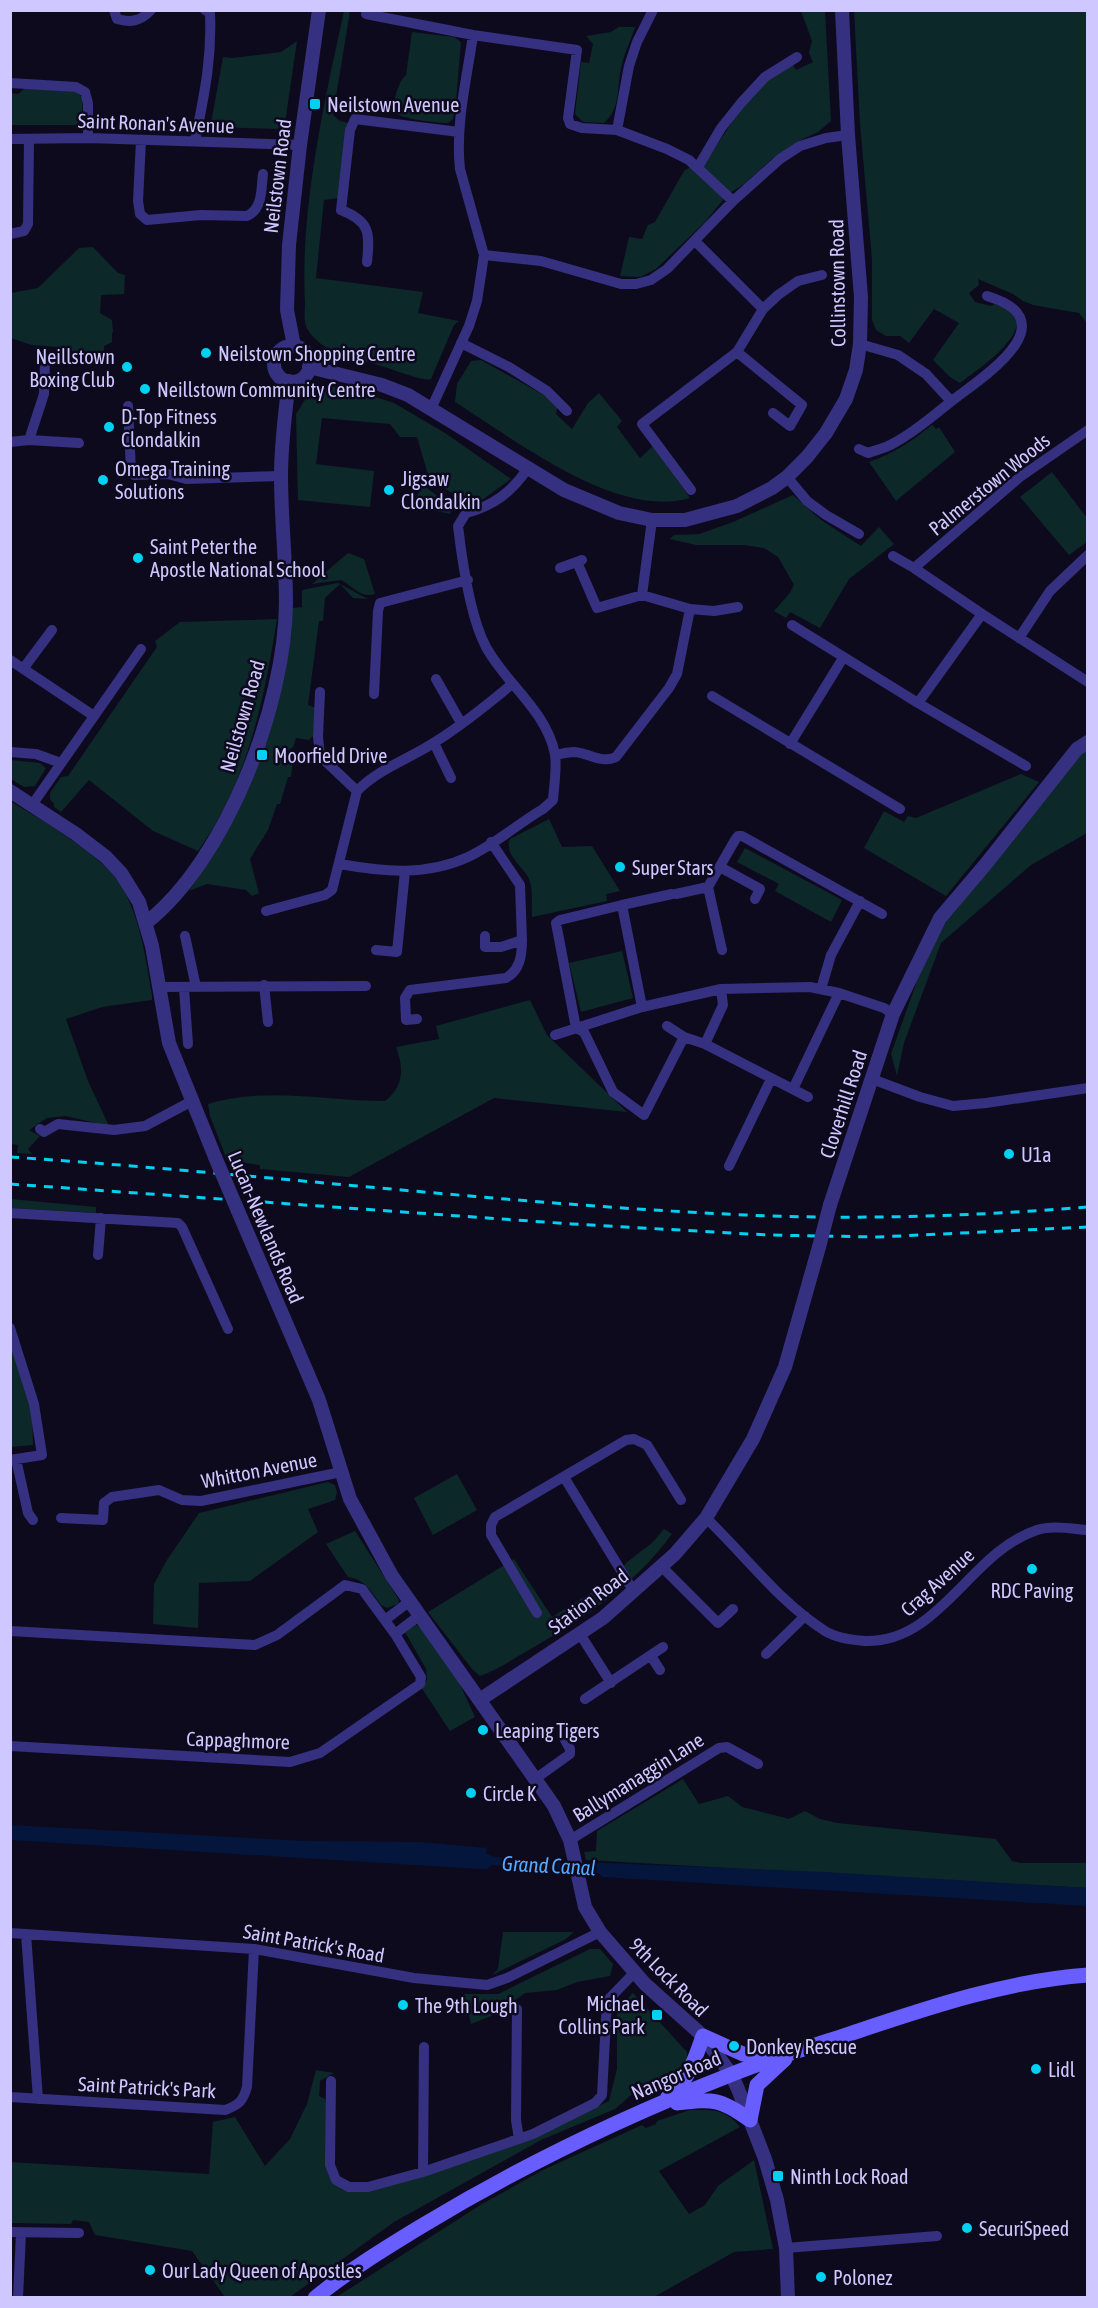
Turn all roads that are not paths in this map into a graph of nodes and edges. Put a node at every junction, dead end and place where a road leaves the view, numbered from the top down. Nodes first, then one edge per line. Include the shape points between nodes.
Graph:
1 (114, 10) edge
2 (151, 10) edge
3 (320, 10) edge
4 (367, 10) edge
5 (653, 10) edge
6 (842, 10) edge
7 (211, 11) edge
8 (472, 35) junction
9 (797, 57) dead end
10 (10, 83) edge
11 (617, 130) junction
12 (459, 132) junction
13 (848, 135) junction
14 (88, 138) junction
15 (29, 139) junction
16 (10, 140) edge
17 (141, 140) junction
18 (195, 141) junction
19 (300, 145) junction
20 (698, 167) junction
21 (263, 174) dead end
22 (733, 201) junction
23 (10, 234) edge
24 (694, 241) junction
25 (484, 255) junction
26 (367, 262) dead end
27 (822, 275) dead end
28 (987, 296) dead end
29 (763, 309) junction
30 (461, 343) junction
31 (860, 344) junction
32 (294, 346) junction
33 (737, 352) junction
34 (45, 361) dead end
35 (309, 367) junction
36 (289, 381) junction
37 (951, 401) junction
38 (128, 406) dead end
39 (431, 409) junction
40 (567, 411) dead end
41 (773, 413) dead end
42 (1088, 430) edge
43 (28, 440) junction
44 (10, 442) edge
45 (79, 443) dead end
46 (859, 449) dead end
47 (528, 468) junction
48 (281, 476) junction
49 (788, 477) junction
50 (691, 490) dead end
51 (652, 520) junction
52 (859, 534) dead end
53 (1088, 555) edge
54 (893, 556) dead end
55 (560, 568) dead end
56 (914, 568) junction
57 (468, 580) junction
58 (642, 595) junction
59 (738, 607) dead end
60 (690, 609) junction
61 (982, 614) junction
62 (792, 625) dead end
63 (52, 630) dead end
64 (1019, 638) junction
65 (141, 649) dead end
66 (843, 658) junction
67 (10, 660) edge
68 (22, 669) junction
69 (436, 679) dead end
70 (1088, 682) edge
71 (512, 684) junction
72 (320, 692) dead end
73 (374, 694) dead end
74 (712, 696) dead end
75 (918, 703) junction
76 (94, 716) junction
77 (461, 723) junction
78 (1088, 741) edge
79 (434, 742) junction
80 (790, 744) junction
81 (10, 752) edge
82 (555, 755) junction
83 (61, 764) junction
84 (1026, 766) dead end
85 (451, 778) dead end
86 (10, 791) edge
87 (357, 791) junction
88 (32, 805) junction
89 (900, 809) dead end
90 (490, 842) junction
91 (340, 864) junction
92 (720, 867) junction
93 (405, 871) junction
94 (708, 887) junction
95 (755, 899) dead end
96 (860, 902) junction
97 (622, 905) junction
98 (266, 911) dead end
99 (882, 914) dead end
100 (146, 923) junction
101 (186, 936) dead end
102 (485, 936) dead end
103 (522, 940) junction
104 (376, 950) dead end
105 (722, 950) dead end
106 (264, 985) junction
107 (366, 986) dead end
108 (158, 987) junction
109 (190, 987) junction
110 (721, 989) junction
111 (821, 989) junction
112 (839, 993) junction
113 (642, 1006) junction
114 (893, 1014) junction
115 (417, 1019) dead end
116 (268, 1022) dead end
117 (667, 1026) dead end
118 (576, 1028) junction
119 (555, 1035) dead end
120 (684, 1037) junction
121 (188, 1044) dead end
122 (705, 1044) junction
123 (771, 1079) junction
124 (872, 1079) junction
125 (1088, 1088) edge
126 (793, 1089) junction
127 (808, 1097) dead end
128 (194, 1100) junction
129 (40, 1129) dead end
130 (729, 1167) dead end
131 (10, 1213) edge
132 (101, 1218) junction
133 (98, 1255) dead end
134 (10, 1328) edge
135 (228, 1329) dead end
136 (13, 1459) edge
137 (341, 1472) junction
138 (564, 1477) junction
139 (681, 1500) dead end
140 (61, 1518) dead end
141 (706, 1518) junction
142 (33, 1520) dead end
143 (1088, 1530) edge
144 (662, 1567) junction
145 (634, 1592) junction
146 (410, 1601) junction
147 (733, 1609) dead end
148 (537, 1613) dead end
149 (420, 1615) junction
150 (805, 1616) junction
151 (385, 1620) junction
152 (10, 1631) edge
153 (394, 1634) junction
154 (580, 1635) junction
155 (663, 1647) dead end
156 (766, 1654) dead end
157 (651, 1656) junction
158 (660, 1670) dead end
159 (611, 1683) junction
160 (481, 1700) junction
161 (585, 1700) dead end
162 (565, 1740) dead end
163 (10, 1746) edge
164 (758, 1764) dead end
165 (535, 1779) junction
166 (570, 1840) junction
167 (600, 1932) junction
168 (10, 1933) edge
169 (26, 1934) junction
170 (254, 1948) junction
171 (634, 1973) junction
172 (1088, 1975) edge
173 (517, 2009) dead end
174 (703, 2036) junction
175 (424, 2047) dead end
176 (792, 2054) junction
177 (730, 2074) junction
178 (331, 2081) dead end
179 (10, 2097) edge
180 (38, 2099) junction
181 (659, 2105) junction
182 (750, 2120) junction
183 (519, 2139) junction
184 (423, 2172) junction
185 (16, 2232) edge
186 (79, 2233) dead end
187 (938, 2235) dead end
188 (786, 2248) junction
189 (18, 2298) edge
190 (315, 2298) edge
191 (788, 2298) edge

1 - 2 street via 117,19 125,21 144,18
3 - 19 street, Neilstown Road
4 - 8 street via 366,14
5 - 11 street via 629,66
6 - 13 street, Collinstown Road
7 - 18 street via 209,70
8 - 11 street via 580,50 570,124
8 - 12 street
9 - 20 street via 765,77 741,103
10 - 14 street via 76,87 85,92
11 - 20 street via 667,149
12 - 25 street via 460,169
12 - 26 street via 355,119 350,130 341,210 357,216 365,225 369,241
13 - 22 street via 800,146
13 - 31 street, Collinstown Road via 861,297
14 - 15 street, Saint Ronan's Avenue
14 - 17 street, Saint Ronan's Avenue
15 - 16 street, Saint Ronan's Avenue
15 - 23 street via 28,224 24,231
17 - 18 street, Saint Ronan's Avenue
17 - 21 street via 138,201 140,214 147,220 247,216 258,206
18 - 19 street, Saint Ronan's Avenue
19 - 32 street, Neilstown Road via 289,245 287,310
20 - 22 street
22 - 24 street
24 - 25 street via 667,269 636,284 621,284 541,261
24 - 29 street
25 - 30 street via 477,301
27 - 29 street via 798,280
28 - 37 street via 1003,301 1016,312 1022,322 1022,334 1016,348 995,369
29 - 33 street
30 - 39 street
30 - 40 street via 547,391
31 - 37 street via 898,355 926,374
31 - 49 street, Collinstown Road via 846,399 820,441
32 - 35 street, Neilstown Road via 306,354
32 - 36 street via 282,349 274,360 276,373
33 - 41 street via 802,405 790,426
33 - 50 street via 642,424
34 - 43 street via 44,394
35 - 36 street via 300,379
35 - 39 street, Collinstown Road via 382,385
36 - 48 street, Neilstown Road
37 - 46 street via 893,444 868,453
38 - 48 street via 134,475 168,474 186,479
39 - 47 street, Collinstown Road
42 - 56 street, Palmerstown Woods via 1020,477
43 - 44 street
43 - 45 street
47 - 51 street, Collinstown Road via 592,503
47 - 57 street via 513,488 486,508 466,513 461,519 458,526
48 - 100 street, Neilstown Road via 286,604 275,683 260,738 224,826 181,889
49 - 51 street, Collinstown Road via 737,506 685,520
49 - 52 street via 807,501
51 - 58 street
53 - 64 street via 1050,591
54 - 56 street
55 - 58 street via 581,561 597,608
56 - 61 street
57 - 71 street via 485,645
57 - 73 street via 380,603
58 - 60 street
59 - 60 street
60 - 82 street via 677,674 616,757 598,759 575,752
61 - 64 street
61 - 75 street
62 - 66 street
63 - 68 street
64 - 70 street
65 - 76 street
66 - 75 street
66 - 80 street
67 - 68 street
68 - 76 street
69 - 77 street
71 - 77 street
71 - 82 street via 533,707
72 - 87 street via 320,756
74 - 80 street
75 - 84 street
76 - 83 street
77 - 79 street
78 - 114 street, Cloverhill Road via 1077,749 940,918
79 - 85 street
79 - 87 street via 367,780
80 - 89 street
81 - 83 street via 36,754
82 - 90 street via 553,800
83 - 88 street
86 - 88 street, Lucan-Newlands Road
87 - 91 street
88 - 100 street, Lucan-Newlands Road via 116,867 139,902
90 - 93 street via 447,865
90 - 103 street via 520,885
91 - 93 street
91 - 98 street via 332,890 325,895
92 - 94 street
92 - 95 street via 760,889
92 - 96 street via 735,840 742,836
93 - 104 street via 397,952
94 - 97 street
94 - 105 street
96 - 99 street
96 - 111 street via 831,955
97 - 113 street
97 - 118 street via 556,923
100 - 108 street, Lucan-Newlands Road
101 - 109 street
102 - 103 street via 485,947
103 - 115 street via 520,961 506,978 406,992 406,1020
106 - 107 street
106 - 109 street
106 - 116 street
108 - 109 street
108 - 128 street, Lucan-Newlands Road via 169,1043
109 - 121 street
110 - 111 street
110 - 113 street
110 - 122 street via 723,1005
111 - 112 street
112 - 114 street
112 - 126 street
113 - 118 street
114 - 124 street, Cloverhill Road
117 - 120 street
118 - 119 street
118 - 120 street via 584,1032 613,1092 644,1115
120 - 122 street
122 - 123 street
123 - 126 street
123 - 130 street
124 - 125 street via 953,1106
124 - 141 street, Cloverhill Road, bridge via 830,1205 785,1367 753,1439
126 - 127 street
128 - 129 street via 145,1126 114,1131 58,1124 44,1132
128 - 137 street, Lucan-Newlands Road, bridge via 319,1400
131 - 132 street
132 - 133 street
132 - 135 street via 178,1223
134 - 136 street via 34,1404 42,1455
136 - 142 street
137 - 140 street, Whitton Avenue via 201,1501 182,1500 159,1490 112,1497 104,1503 103,1520
137 - 146 street, Lucan-Newlands Road via 350,1499
138 - 139 street via 634,1439 646,1445
138 - 145 street
138 - 148 street via 495,1517 491,1525 491,1535
141 - 144 street, Station Road
141 - 150 street, Crag Avenue
143 - 150 street, Crag Avenue via 1039,1529 1013,1541 922,1623 896,1637 847,1639 827,1632
144 - 145 street, Station Road
144 - 147 street via 718,1623
145 - 154 street, Station Road
146 - 149 street, Lucan-Newlands Road
146 - 151 street
149 - 153 street
149 - 160 street, Lucan-Newlands Road
150 - 156 street
151 - 152 street, Cappaghmore via 362,1589 345,1585 278,1635 255,1645
151 - 153 street, Cappaghmore
153 - 163 street, Cappaghmore via 417,1670 420,1684 311,1757 290,1762
154 - 159 street
154 - 160 street, Station Road
155 - 157 street
157 - 158 street
157 - 159 street
159 - 161 street
160 - 165 street, 9th Lock Road
162 - 165 street via 570,1754
164 - 166 street, Ballymanaggin Lane via 727,1747 719,1748
165 - 166 street, 9th Lock Road via 554,1806
166 - 167 street, 9th Lock Road via 585,1906
167 - 170 street, Saint Patrick's Road via 487,1985 414,1978
167 - 171 street, 9th Lock Road
168 - 169 street, Saint Patrick's Road
169 - 170 street, Saint Patrick's Road
169 - 180 street
170 - 180 street, Saint Patrick's Park via 247,2087 244,2100 237,2106 225,2110
171 - 174 street, 9th Lock Road
171 - 183 street via 607,2001 602,2096
172 - 176 main road, Nangor Road via 970,1996
173 - 183 street
174 - 176 main road via 743,2054
174 - 177 street, 9th Lock Road
174 - 181 main road via 692,2069
175 - 184 street
176 - 177 main road, Nangor Road
176 - 182 main road via 757,2085
177 - 181 main road, Nangor Road
177 - 182 street, 9th Lock Road
178 - 184 street via 330,2165 336,2180 349,2187 368,2187
179 - 180 street, Saint Patrick's Park
181 - 182 main road via 714,2100
181 - 190 main road, Nangor Road via 539,2159 490,2186 336,2280
182 - 188 street, 9th Lock Road via 772,2181
183 - 184 street
185 - 186 street
185 - 189 street
187 - 188 street
188 - 191 street, 9th Lock Road

